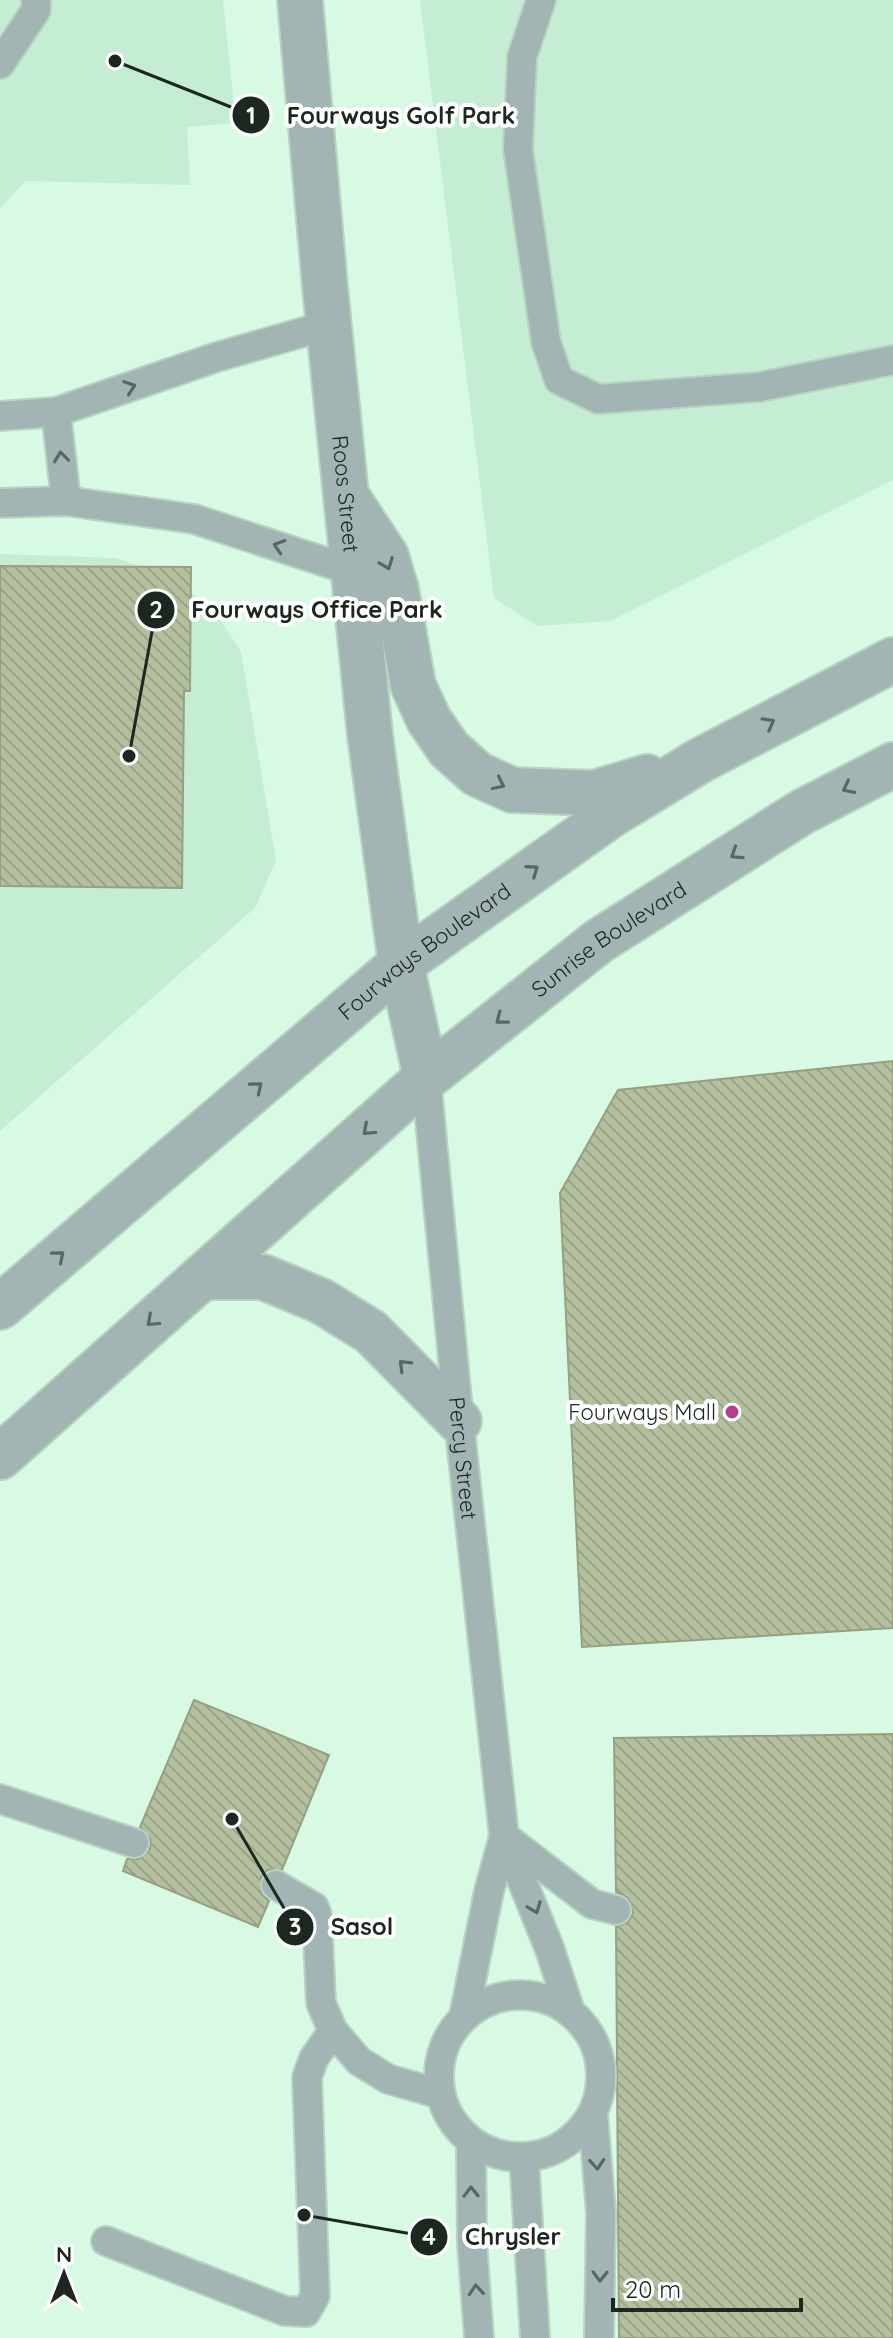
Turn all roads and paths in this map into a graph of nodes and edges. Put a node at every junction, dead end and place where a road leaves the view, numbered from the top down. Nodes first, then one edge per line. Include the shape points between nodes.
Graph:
1 (36, 0) edge
2 (300, 0) edge
3 (541, 0) edge
4 (0, 64) edge
5 (328, 325) junction
6 (893, 360) edge
7 (56, 412) junction
8 (0, 416) edge
9 (347, 497) junction
10 (66, 501) junction
11 (0, 503) edge
12 (353, 571) junction
13 (893, 660) edge
14 (701, 760) junction
15 (893, 765) edge
16 (401, 964) junction
17 (426, 1078) junction
18 (202, 1277) junction
19 (0, 1307) edge
20 (459, 1421) junction
21 (0, 1457) edge
22 (0, 1799) edge
23 (504, 1836) junction
24 (134, 1843) dead end
25 (276, 1885) dead end
26 (616, 1910) dead end
27 (570, 2011) junction
28 (464, 2016) junction
29 (333, 2031) junction
30 (440, 2094) junction
31 (593, 2114) junction
32 (471, 2142) junction
33 (524, 2158) junction
34 (106, 2241) dead end
35 (479, 2338) edge
36 (535, 2338) edge
37 (599, 2338) edge

1 - 4 lane via 36,10
2 - 5 street, Roos Street
3 - 6 lane via 522,57 518,149 546,342 559,380 598,399 759,387
7 -> 5 lane
5 - 9 street, Roos Street
7 - 8 lane
10 -> 7 lane
9 - 12 street, Roos Street
9 -> 14 street via 386,556 413,685 429,720 449,749 477,774 512,790 594,793
10 - 11 lane
12 -> 10 lane via 194,519
12 - 16 street, Roos Street
14 -> 13 street, Fourways Boulevard
16 -> 14 street, Fourways Boulevard via 611,815
15 -> 17 street, Sunrise Boulevard via 802,812 599,941
16 - 17 street, Roos Street
19 -> 16 street, Fourways Boulevard
17 -> 18 street
17 - 20 lane, Percy Street
20 -> 18 street via 371,1332 321,1301 263,1277
18 -> 21 street
20 - 23 lane, Percy Street
22 - 24 lane
23 - 26 lane via 592,1904
23 -> 27 lane, Percy Street
23 - 28 lane, Percy Street
25 - 29 lane via 314,1907 321,2003
27 - 28 lane via 545,1998 516,1995 489,2001
27 - 31 lane, Percy Street via 590,2032 601,2058 602,2086
28 - 30 lane, Percy Street via 447,2038 439,2066
29 - 30 lane via 359,2061 388,2079
29 - 34 lane via 307,2077 315,2296 306,2312 285,2311
30 - 32 lane via 451,2120
31 - 33 lane via 577,2136 552,2151
31 -> 37 lane, Percy Street via 601,2213
32 - 33 lane via 496,2154
35 -> 32 lane
33 - 36 lane

